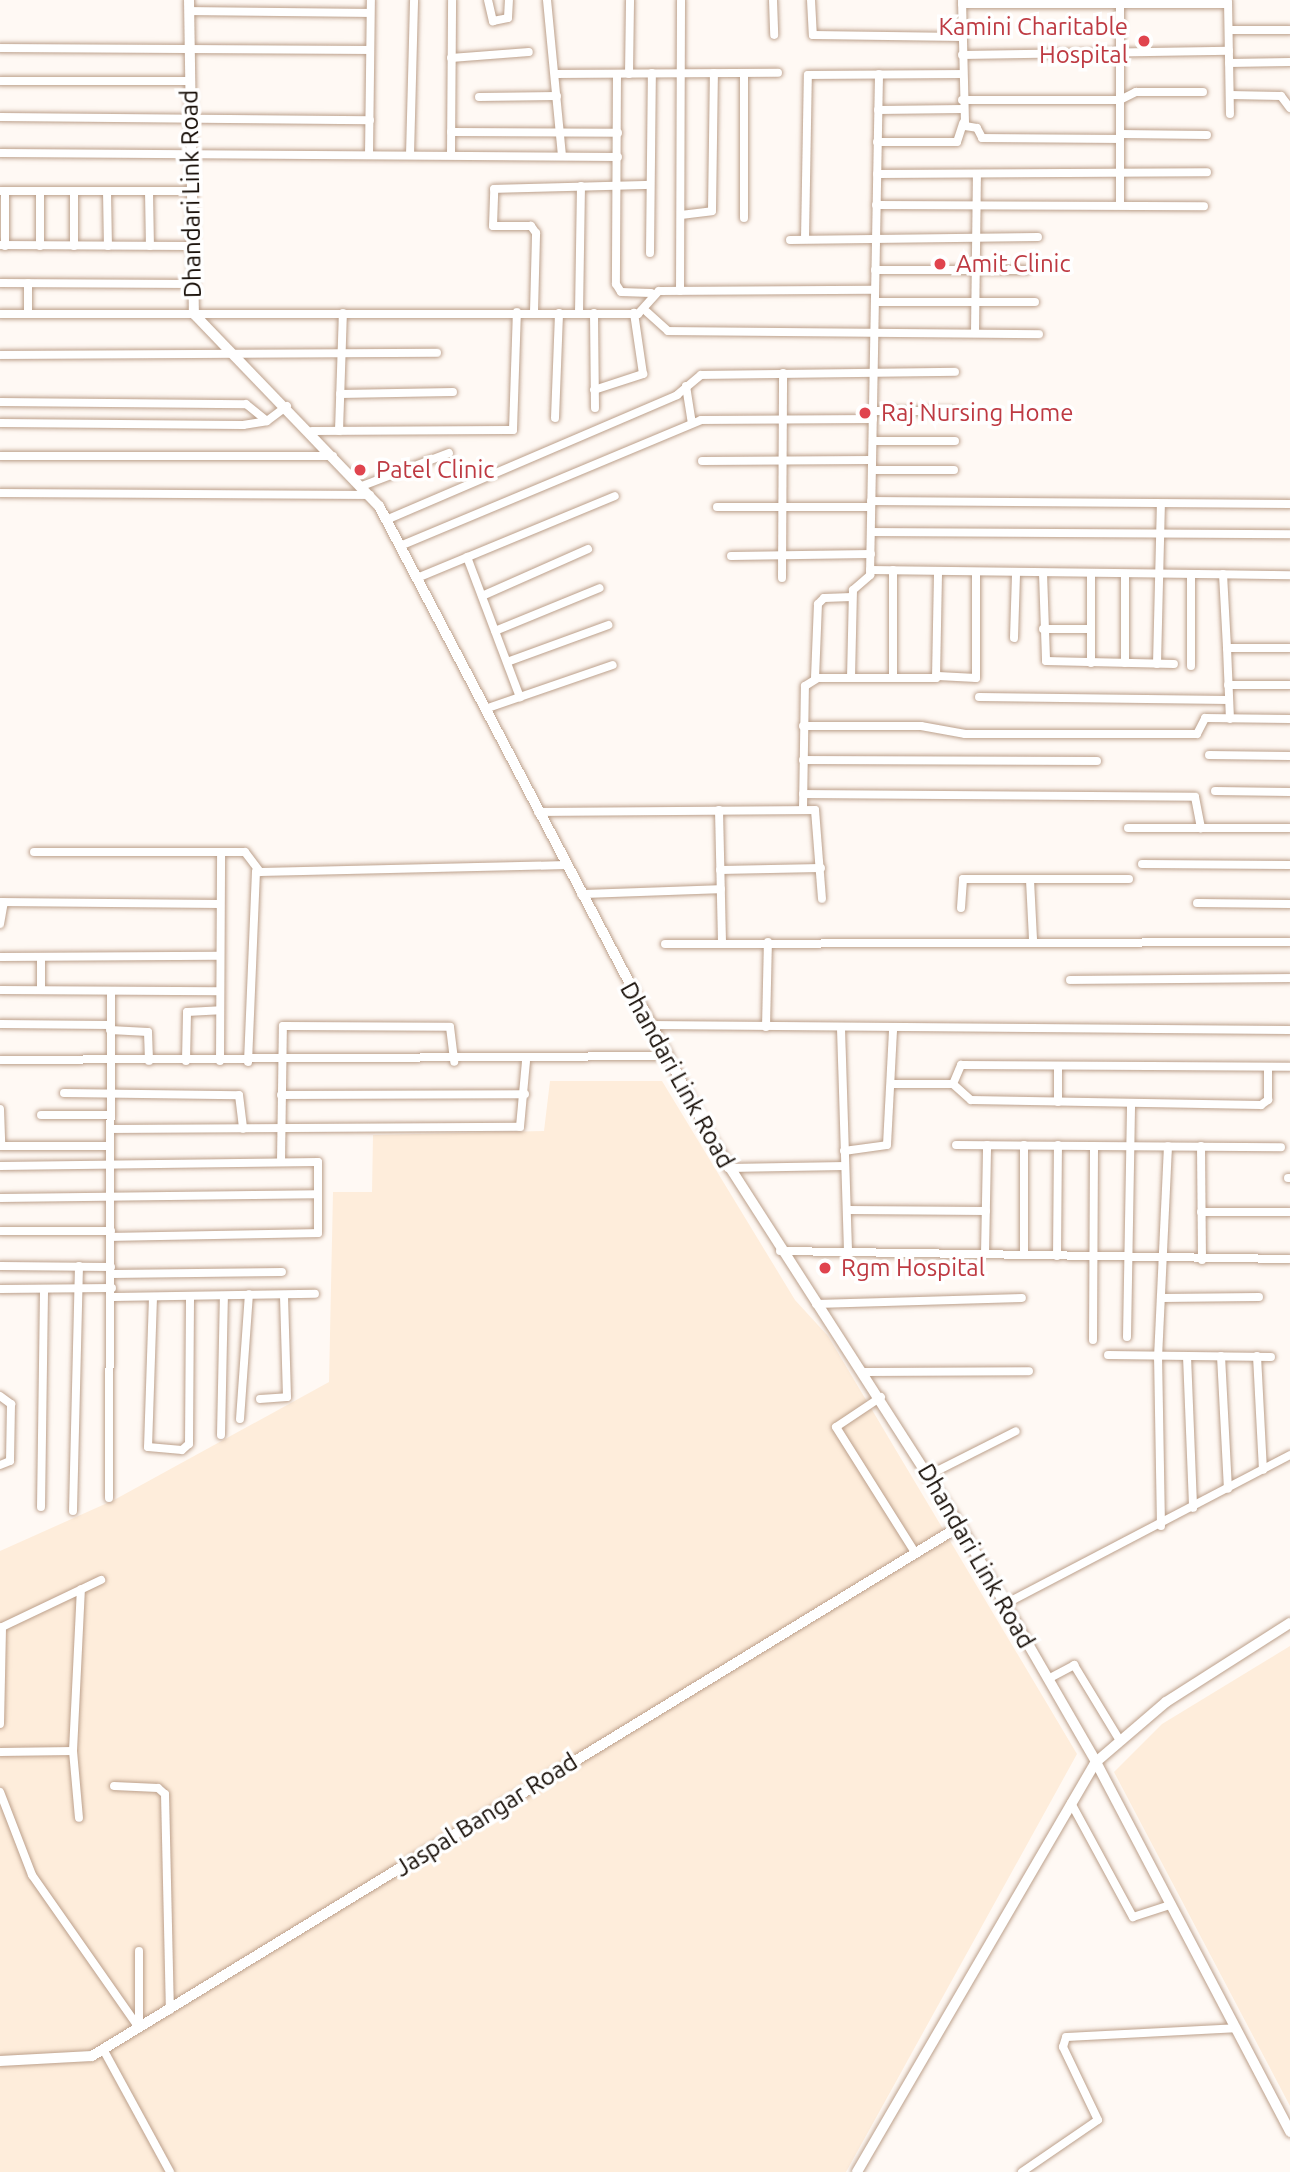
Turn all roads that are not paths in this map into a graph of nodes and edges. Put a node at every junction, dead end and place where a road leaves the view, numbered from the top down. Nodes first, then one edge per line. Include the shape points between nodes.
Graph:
1 (371, 0) edge
2 (414, 0) edge
3 (452, 0) edge
4 (488, 0) edge
5 (509, 0) edge
6 (547, 0) edge
7 (630, 0) edge
8 (681, 0) edge
9 (773, 0) edge
10 (811, 0) edge
11 (962, 2) edge
12 (1205, 2) edge
13 (1228, 2) edge
14 (1120, 4) junction
15 (189, 5) edge
16 (370, 13) junction
17 (1228, 30) junction
18 (1290, 30) edge
19 (774, 36) dead end
20 (962, 37) junction
21 (0, 48) edge
22 (190, 49) junction
23 (370, 50) junction
24 (1229, 51) junction
25 (529, 52) dead end
26 (1120, 53) junction
27 (962, 55) junction
28 (452, 58) junction
29 (1290, 62) edge
30 (1229, 63) junction
31 (652, 73) junction
32 (682, 73) junction
33 (714, 73) junction
34 (744, 73) junction
35 (778, 73) dead end
36 (555, 74) junction
37 (617, 74) junction
38 (629, 74) junction
39 (878, 74) junction
40 (962, 74) junction
41 (0, 81) edge
42 (188, 82) junction
43 (1203, 92) dead end
44 (1230, 95) junction
45 (557, 96) junction
46 (479, 97) dead end
47 (1120, 100) junction
48 (963, 104) junction
49 (1290, 108) edge
50 (878, 110) junction
51 (1230, 114) dead end
52 (0, 117) edge
53 (188, 118) junction
54 (370, 120) junction
55 (963, 123) junction
56 (451, 132) junction
57 (618, 133) junction
58 (560, 134) junction
59 (1208, 135) dead end
60 (1120, 137) junction
61 (877, 142) junction
62 (0, 153) edge
63 (188, 153) junction
64 (369, 155) junction
65 (410, 155) junction
66 (451, 155) junction
67 (562, 155) junction
68 (618, 157) junction
69 (1120, 172) junction
70 (1208, 172) dead end
71 (877, 174) junction
72 (977, 174) junction
73 (581, 186) junction
74 (618, 186) junction
75 (650, 186) junction
76 (2, 191) edge
77 (40, 191) junction
78 (107, 191) junction
79 (149, 191) junction
80 (189, 191) junction
81 (74, 192) junction
82 (876, 205) junction
83 (977, 205) junction
84 (1120, 205) junction
85 (1204, 206) dead end
86 (681, 215) junction
87 (744, 218) dead end
88 (1038, 237) dead end
89 (806, 239) junction
90 (875, 239) junction
91 (975, 239) junction
92 (790, 240) dead end
93 (2, 246) edge
94 (40, 246) junction
95 (74, 246) junction
96 (108, 246) junction
97 (150, 246) junction
98 (189, 246) junction
99 (650, 253) dead end
100 (875, 270) junction
101 (975, 270) junction
102 (1026, 270) dead end
103 (0, 282) edge
104 (28, 282) junction
105 (191, 284) junction
106 (875, 290) junction
107 (680, 291) junction
108 (651, 293) junction
109 (874, 302) junction
110 (975, 302) junction
111 (1035, 302) dead end
112 (647, 312) junction
113 (343, 313) junction
114 (517, 313) junction
115 (534, 313) junction
116 (559, 313) junction
117 (579, 313) junction
118 (594, 313) junction
119 (634, 313) junction
120 (0, 314) edge
121 (28, 314) junction
122 (194, 314) junction
123 (874, 331) junction
124 (975, 333) junction
125 (1039, 334) dead end
126 (437, 353) dead end
127 (342, 354) junction
128 (0, 355) edge
129 (233, 355) junction
130 (873, 372) junction
131 (955, 372) dead end
132 (783, 373) junction
133 (686, 386) junction
134 (594, 390) junction
135 (453, 392) dead end
136 (340, 394) junction
137 (0, 402) edge
138 (287, 406) junction
139 (595, 408) dead end
140 (955, 411) dead end
141 (873, 415) junction
142 (555, 418) dead end
143 (782, 418) junction
144 (267, 421) junction
145 (0, 423) edge
146 (692, 423) junction
147 (312, 431) junction
148 (339, 431) junction
149 (873, 441) junction
150 (955, 441) dead end
151 (449, 453) dead end
152 (0, 456) edge
153 (336, 456) junction
154 (872, 460) junction
155 (702, 461) dead end
156 (781, 461) junction
157 (872, 470) junction
158 (954, 470) dead end
159 (362, 486) junction
160 (0, 494) edge
161 (370, 495) junction
162 (615, 496) dead end
163 (871, 504) junction
164 (1161, 504) junction
165 (1290, 504) edge
166 (717, 507) dead end
167 (782, 508) junction
168 (386, 520) junction
169 (871, 532) junction
170 (1290, 534) edge
171 (1160, 536) junction
172 (400, 546) junction
173 (588, 549) dead end
174 (870, 554) junction
175 (782, 555) junction
176 (731, 556) dead end
177 (467, 557) junction
178 (870, 570) junction
179 (893, 570) junction
180 (938, 571) junction
181 (975, 572) junction
182 (1016, 573) junction
183 (1043, 573) junction
184 (1091, 574) junction
185 (1125, 574) junction
186 (1159, 574) junction
187 (1191, 574) junction
188 (1223, 574) junction
189 (1290, 575) edge
190 (416, 578) junction
191 (782, 578) dead end
192 (600, 588) dead end
193 (482, 596) junction
194 (852, 597) junction
195 (608, 625) dead end
196 (1043, 629) junction
197 (1091, 629) junction
198 (495, 631) junction
199 (1014, 638) dead end
200 (1227, 648) junction
201 (1290, 648) edge
202 (507, 662) junction
203 (1091, 663) junction
204 (1125, 663) junction
205 (1157, 664) junction
206 (1174, 664) dead end
207 (613, 665) dead end
208 (1191, 666) dead end
209 (938, 676) junction
210 (815, 678) junction
211 (851, 678) junction
212 (893, 678) junction
213 (1228, 685) junction
214 (1290, 685) edge
215 (520, 697) junction
216 (979, 697) dead end
217 (1228, 700) junction
218 (485, 709) junction
219 (1230, 719) junction
220 (1290, 719) edge
221 (803, 726) junction
222 (1209, 755) dead end
223 (1290, 756) edge
224 (803, 760) junction
225 (1097, 761) dead end
226 (1215, 791) dead end
227 (1290, 792) edge
228 (803, 794) junction
229 (803, 809) junction
230 (719, 810) junction
231 (538, 812) junction
232 (1128, 828) dead end
233 (1201, 828) junction
234 (1290, 828) edge
235 (34, 852) dead end
236 (221, 852) junction
237 (1142, 864) dead end
238 (566, 865) junction
239 (1290, 865) edge
240 (821, 868) junction
241 (720, 870) junction
242 (256, 871) junction
243 (1129, 879) dead end
244 (1030, 880) junction
245 (721, 889) junction
246 (581, 894) junction
247 (822, 899) dead end
248 (2, 902) edge
249 (1197, 903) dead end
250 (220, 904) junction
251 (1290, 904) edge
252 (961, 908) dead end
253 (0, 924) edge
254 (1033, 940) junction
255 (768, 942) junction
256 (1290, 942) edge
257 (722, 943) junction
258 (665, 944) dead end
259 (220, 956) junction
260 (0, 957) edge
261 (41, 957) junction
262 (1290, 978) edge
263 (1070, 979) dead end
264 (0, 990) edge
265 (41, 990) junction
266 (111, 991) junction
267 (220, 991) junction
268 (220, 1010) junction
269 (0, 1024) edge
270 (649, 1025) junction
271 (110, 1027) junction
272 (765, 1027) junction
273 (841, 1028) junction
274 (893, 1029) junction
275 (1290, 1030) edge
276 (665, 1056) junction
277 (0, 1060) edge
278 (110, 1061) junction
279 (149, 1061) junction
280 (186, 1061) junction
281 (219, 1061) junction
282 (526, 1061) junction
283 (248, 1062) junction
284 (282, 1062) junction
285 (454, 1062) junction
286 (1268, 1067) junction
287 (1290, 1067) edge
288 (1058, 1068) junction
289 (892, 1084) junction
290 (953, 1084) junction
291 (64, 1093) dead end
292 (111, 1093) junction
293 (525, 1094) junction
294 (281, 1095) junction
295 (1058, 1102) junction
296 (1131, 1103) junction
297 (0, 1109) edge
298 (41, 1115) dead end
299 (110, 1115) junction
300 (110, 1129) junction
301 (243, 1129) junction
302 (281, 1129) junction
303 (956, 1145) dead end
304 (987, 1145) junction
305 (1024, 1145) junction
306 (1058, 1145) junction
307 (0, 1146) edge
308 (110, 1146) junction
309 (1094, 1146) junction
310 (1131, 1146) junction
311 (1167, 1146) junction
312 (1201, 1146) junction
313 (1281, 1147) dead end
314 (844, 1152) junction
315 (281, 1162) junction
316 (110, 1164) junction
317 (0, 1166) edge
318 (845, 1166) junction
319 (728, 1168) junction
320 (317, 1194) junction
321 (0, 1198) edge
322 (110, 1199) junction
323 (846, 1210) junction
324 (986, 1212) junction
325 (1202, 1212) junction
326 (1290, 1212) edge
327 (0, 1231) edge
328 (111, 1234) junction
329 (780, 1251) junction
330 (848, 1252) junction
331 (985, 1254) junction
332 (1024, 1255) junction
333 (1057, 1256) junction
334 (1095, 1257) junction
335 (1128, 1258) junction
336 (1164, 1259) junction
337 (1290, 1259) edge
338 (1202, 1260) junction
339 (0, 1266) edge
340 (79, 1266) junction
341 (111, 1270) junction
342 (282, 1272) dead end
343 (0, 1289) edge
344 (44, 1289) junction
345 (79, 1289) junction
346 (112, 1293) junction
347 (248, 1294) junction
348 (315, 1294) dead end
349 (284, 1295) junction
350 (190, 1296) junction
351 (224, 1296) junction
352 (153, 1297) junction
353 (1259, 1297) dead end
354 (1022, 1298) dead end
355 (1162, 1298) junction
356 (816, 1304) junction
357 (1127, 1336) dead end
358 (1093, 1340) dead end
359 (1108, 1355) dead end
360 (1158, 1356) junction
361 (1187, 1356) junction
362 (1221, 1356) junction
363 (1256, 1356) junction
364 (1271, 1357) dead end
365 (1028, 1371) dead end
366 (864, 1372) junction
367 (0, 1395) edge
368 (881, 1397) junction
369 (260, 1399) dead end
370 (240, 1419) dead end
371 (0, 1429) edge
372 (10, 1429) junction
373 (1016, 1431) dead end
374 (221, 1435) dead end
375 (1290, 1455) edge
376 (0, 1465) edge
377 (1263, 1470) junction
378 (929, 1475) junction
379 (1228, 1489) junction
380 (109, 1498) dead end
381 (41, 1507) dead end
382 (1193, 1508) junction
383 (73, 1511) dead end
384 (960, 1526) junction
385 (1161, 1526) junction
386 (916, 1554) junction
387 (101, 1580) dead end
388 (81, 1590) junction
389 (1005, 1604) junction
390 (1290, 1623) edge
391 (1, 1628) edge
392 (1048, 1679) junction
393 (0, 1724) edge
394 (1119, 1739) junction
395 (73, 1751) junction
396 (0, 1752) edge
397 (1096, 1762) junction
398 (114, 1786) dead end
399 (0, 1792) edge
400 (1071, 1803) junction
401 (79, 1818) dead end
402 (1169, 1905) junction
403 (139, 1951) dead end
404 (170, 2010) junction
405 (139, 2028) junction
406 (1236, 2028) junction
407 (103, 2049) junction
408 (0, 2061) edge
409 (1288, 2126) edge
410 (170, 2172) edge
411 (857, 2172) edge
412 (1022, 2172) edge

1 - 16 street
2 - 65 street
3 - 28 street
4 - 5 street via 493,21 508,18
6 - 36 street
7 - 38 street
8 - 32 street
9 - 19 street
10 - 20 street via 813,34
11 - 14 street
11 - 20 street
12 - 13 street
12 - 14 street
13 - 17 street
14 - 26 street
15 - 16 street
15 - 22 street, Dhandari Link Road
16 - 23 street
17 - 18 street
17 - 24 street
20 - 27 street
21 - 22 street
22 - 23 street
22 - 42 street, Dhandari Link Road
23 - 54 street
24 - 26 street
24 - 30 street
25 - 28 street
26 - 27 street
26 - 47 street
27 - 40 street
28 - 56 street
29 - 30 street
30 - 44 street
31 - 32 street
31 - 38 street
31 - 75 street
32 - 33 street
32 - 86 street
33 - 34 street
33 - 86 street via 712,211
34 - 35 street
34 - 87 street
36 - 37 street
36 - 45 street
37 - 38 street
37 - 57 street
39 - 40 street
39 - 50 street
39 - 89 street via 807,77
40 - 48 street
41 - 42 street
42 - 53 street, Dhandari Link Road
43 - 47 street via 1136,92
44 - 49 street via 1281,96
44 - 51 street
45 - 46 street
45 - 58 street
47 - 48 street
47 - 60 street
48 - 50 street
48 - 55 street
50 - 61 street
52 - 53 street
53 - 54 street
53 - 63 street, Dhandari Link Road
54 - 64 street
55 - 60 street via 977,128 982,138
55 - 61 street via 957,142
56 - 58 street
56 - 66 street
57 - 58 street
57 - 68 street
58 - 67 street
59 - 60 street
60 - 69 street
61 - 71 street
62 - 63 street
63 - 64 street
63 - 80 street, Dhandari Link Road
64 - 65 street
65 - 66 street
66 - 67 street
67 - 68 street
68 - 74 street
69 - 70 street
69 - 72 street
69 - 84 street
71 - 72 street
71 - 82 street
72 - 83 street
73 - 74 street
73 - 115 street via 492,191 493,226 531,226 536,233
73 - 117 street
74 - 75 street
74 - 108 street via 617,288
75 - 99 street
76 - 77 street
76 - 93 street
77 - 81 street
77 - 94 street
78 - 79 street
78 - 81 street
78 - 96 street
79 - 80 street
79 - 97 street
80 - 98 street, Dhandari Link Road
81 - 95 street
82 - 83 street
82 - 90 street
83 - 84 street
83 - 91 street
84 - 85 street
86 - 107 street
88 - 91 street
89 - 90 street
89 - 92 street
90 - 91 street
90 - 100 street
91 - 101 street
93 - 94 street
94 - 95 street
95 - 96 street
96 - 97 street
97 - 98 street
98 - 105 street, Dhandari Link Road
100 - 101 street
100 - 106 street
101 - 102 street
101 - 110 street
103 - 104 street
104 - 105 street
104 - 121 street
105 - 122 street, Dhandari Link Road
106 - 107 street
106 - 109 street
107 - 108 street
108 - 112 street
109 - 110 street
109 - 123 street
110 - 111 street
110 - 124 street
112 - 119 street
112 - 123 street via 668,331
113 - 114 street
113 - 122 street
113 - 127 street
114 - 115 street
114 - 148 street via 513,430
115 - 116 street
116 - 117 street
116 - 142 street
117 - 118 street
118 - 119 street
118 - 134 street
119 - 134 street via 643,374
120 - 121 street
121 - 122 street
122 - 129 street, Dhandari Link Road
123 - 124 street
123 - 130 street
124 - 125 street
126 - 127 street
127 - 129 street
127 - 136 street
128 - 129 street
129 - 138 street, Dhandari Link Road
130 - 131 street
130 - 132 street
130 - 141 street
132 - 133 street via 707,374
132 - 143 street
133 - 146 street
133 - 168 street
134 - 139 street
135 - 136 street
136 - 148 street
137 - 144 street via 246,404
138 - 144 street
138 - 147 street, Dhandari Link Road
140 - 141 street
141 - 143 street
141 - 149 street
143 - 146 street
143 - 156 street
144 - 145 street
146 - 172 street
147 - 148 street
147 - 153 street, Dhandari Link Road
149 - 150 street
149 - 154 street
151 - 159 street
152 - 153 street
153 - 159 street, Dhandari Link Road
154 - 156 street
154 - 157 street
155 - 156 street
156 - 167 street
157 - 158 street
157 - 163 street
159 - 161 street, Dhandari Link Road
160 - 161 street
161 - 168 street, Dhandari Link Road
162 - 177 street
163 - 164 street
163 - 167 street
163 - 169 street
164 - 165 street
164 - 171 street
166 - 167 street
167 - 175 street
168 - 172 street, Dhandari Link Road
169 - 171 street
169 - 174 street
170 - 171 street
171 - 186 street
172 - 190 street, Dhandari Link Road
173 - 193 street
174 - 175 street
174 - 178 street
175 - 176 street
175 - 191 street
177 - 190 street
177 - 193 street
178 - 179 street
178 - 194 street via 869,581
179 - 180 street
179 - 212 street
180 - 181 street
180 - 209 street
181 - 182 street
181 - 209 street via 976,678
182 - 183 street
182 - 199 street
183 - 184 street
183 - 196 street
184 - 185 street
184 - 197 street
185 - 186 street
185 - 204 street
186 - 187 street
186 - 205 street
187 - 188 street
187 - 208 street
188 - 189 street
188 - 200 street
190 - 218 street, Dhandari Link Road
192 - 198 street
193 - 198 street
194 - 210 street via 824,598 818,604
194 - 211 street
195 - 202 street
196 - 197 street
196 - 203 street via 1046,661
197 - 203 street
198 - 202 street
200 - 201 street
200 - 213 street
202 - 215 street
203 - 204 street
204 - 205 street
205 - 206 street
207 - 215 street
209 - 212 street
210 - 211 street
210 - 221 street via 803,693
211 - 212 street
213 - 214 street
213 - 217 street
215 - 218 street
216 - 217 street
217 - 219 street
218 - 231 street, Dhandari Link Road
219 - 220 street
219 - 221 street via 1203,719 1197,734 965,734 921,726
221 - 224 street
222 - 223 street
224 - 225 street
224 - 228 street
226 - 227 street
228 - 229 street
228 - 233 street via 1195,797
229 - 230 street
229 - 240 street via 817,812
230 - 231 street
230 - 241 street
231 - 238 street, Dhandari Link Road
232 - 233 street
233 - 234 street
235 - 236 street
236 - 242 street via 247,853
236 - 250 street
237 - 239 street
238 - 242 street
238 - 246 street, Dhandari Link Road
240 - 241 street
240 - 247 street
241 - 245 street
242 - 283 street
243 - 244 street
244 - 252 street via 963,879
244 - 254 street
245 - 246 street
245 - 257 street
246 - 270 street, Dhandari Link Road
248 - 250 street
248 - 253 street
249 - 251 street
250 - 259 street
254 - 255 street
254 - 256 street
255 - 257 street
255 - 272 street
257 - 258 street
259 - 261 street
259 - 267 street
260 - 261 street
261 - 265 street
262 - 263 street
264 - 265 street
265 - 266 street
266 - 267 street
266 - 271 street
267 - 268 street
268 - 280 street via 187,1012
268 - 281 street
269 - 271 street
270 - 272 street
270 - 276 street, Dhandari Link Road
271 - 278 street
271 - 279 street via 148,1032
272 - 273 street
273 - 274 street
273 - 314 street
274 - 275 street
274 - 289 street
276 - 282 street
276 - 319 street, Dhandari Link Road
277 - 278 street
278 - 279 street
278 - 292 street
279 - 280 street
280 - 281 street
281 - 283 street
282 - 285 street
282 - 293 street
283 - 284 street
284 - 285 street
284 - 285 street via 283,1026 450,1027
284 - 294 street
286 - 287 street
286 - 288 street
286 - 296 street via 1268,1100 1261,1105
288 - 290 street via 961,1065
288 - 295 street
289 - 290 street
289 - 314 street via 887,1145
290 - 295 street via 971,1100
291 - 292 street
292 - 299 street
292 - 301 street via 242,1096
293 - 294 street
293 - 302 street via 520,1127
294 - 302 street
295 - 296 street
296 - 310 street
297 - 307 street
298 - 299 street
299 - 300 street
300 - 301 street
300 - 308 street
301 - 302 street
302 - 315 street
303 - 304 street
304 - 305 street
304 - 324 street
305 - 306 street
305 - 332 street
306 - 309 street
306 - 333 street
307 - 308 street
308 - 316 street
309 - 310 street
309 - 334 street
310 - 311 street
310 - 335 street
311 - 312 street
311 - 336 street
312 - 313 street
312 - 325 street
314 - 318 street
315 - 316 street
315 - 320 street via 318,1162
316 - 317 street
316 - 322 street
318 - 319 street
318 - 323 street
319 - 329 street, Dhandari Link Road
320 - 322 street
320 - 328 street via 318,1233
321 - 322 street
322 - 328 street
323 - 324 street
323 - 330 street
324 - 331 street
325 - 326 street
325 - 338 street
327 - 328 street
328 - 341 street
329 - 330 street
329 - 356 street, Dhandari Link Road
330 - 331 street
331 - 332 street
332 - 333 street
333 - 334 street
334 - 335 street
334 - 358 street
335 - 336 street
335 - 357 street
336 - 338 street
336 - 355 street
337 - 338 street
339 - 340 street
340 - 341 street
340 - 345 street
341 - 342 street
341 - 346 street
343 - 344 street
344 - 345 street
344 - 381 street
345 - 346 street
345 - 383 street
346 - 352 street
346 - 380 street
347 - 349 street
347 - 351 street
347 - 370 street
348 - 349 street
349 - 369 street via 287,1397
350 - 351 street
350 - 352 street
350 - 352 street via 189,1444 182,1450 150,1450
351 - 374 street
353 - 355 street
354 - 356 street
355 - 360 street
356 - 366 street, Dhandari Link Road
359 - 360 street
360 - 361 street
360 - 385 street
361 - 362 street
361 - 382 street
362 - 363 street
362 - 379 street
363 - 364 street
363 - 377 street
365 - 366 street
366 - 368 street, Dhandari Link Road
367 - 372 street via 10,1400
368 - 378 street, Dhandari Link Road
368 - 386 street via 836,1427
371 - 372 street
372 - 376 street via 10,1461
373 - 378 street
375 - 377 street
377 - 379 street
378 - 384 street, Dhandari Link Road
379 - 382 street
382 - 385 street
384 - 386 street, Jaspal Bangar Road
384 - 389 street, Dhandari Link Road
385 - 389 street
386 - 404 street, Jaspal Bangar Road
387 - 388 street
388 - 391 street
388 - 395 street
389 - 392 street, Dhandari Link Road
390 - 394 street
391 - 393 street
392 - 394 street via 1074,1665
392 - 397 street, Dhandari Link Road
394 - 397 street
395 - 396 street
395 - 401 street
397 - 400 street
397 - 402 street, Dhandari Link Road
398 - 404 street via 158,1788 165,1794
399 - 405 street via 32,1875
400 - 402 street via 1133,1917
400 - 411 street
402 - 406 street, Dhandari Link Road
403 - 405 street
404 - 405 street, Jaspal Bangar Road
405 - 407 street, Jaspal Bangar Road
406 - 409 street, Dhandari Link Road
406 - 412 street via 1066,2037 1062,2047 1098,2120
407 - 408 street, Jaspal Bangar Road via 76,2061
407 - 410 street

